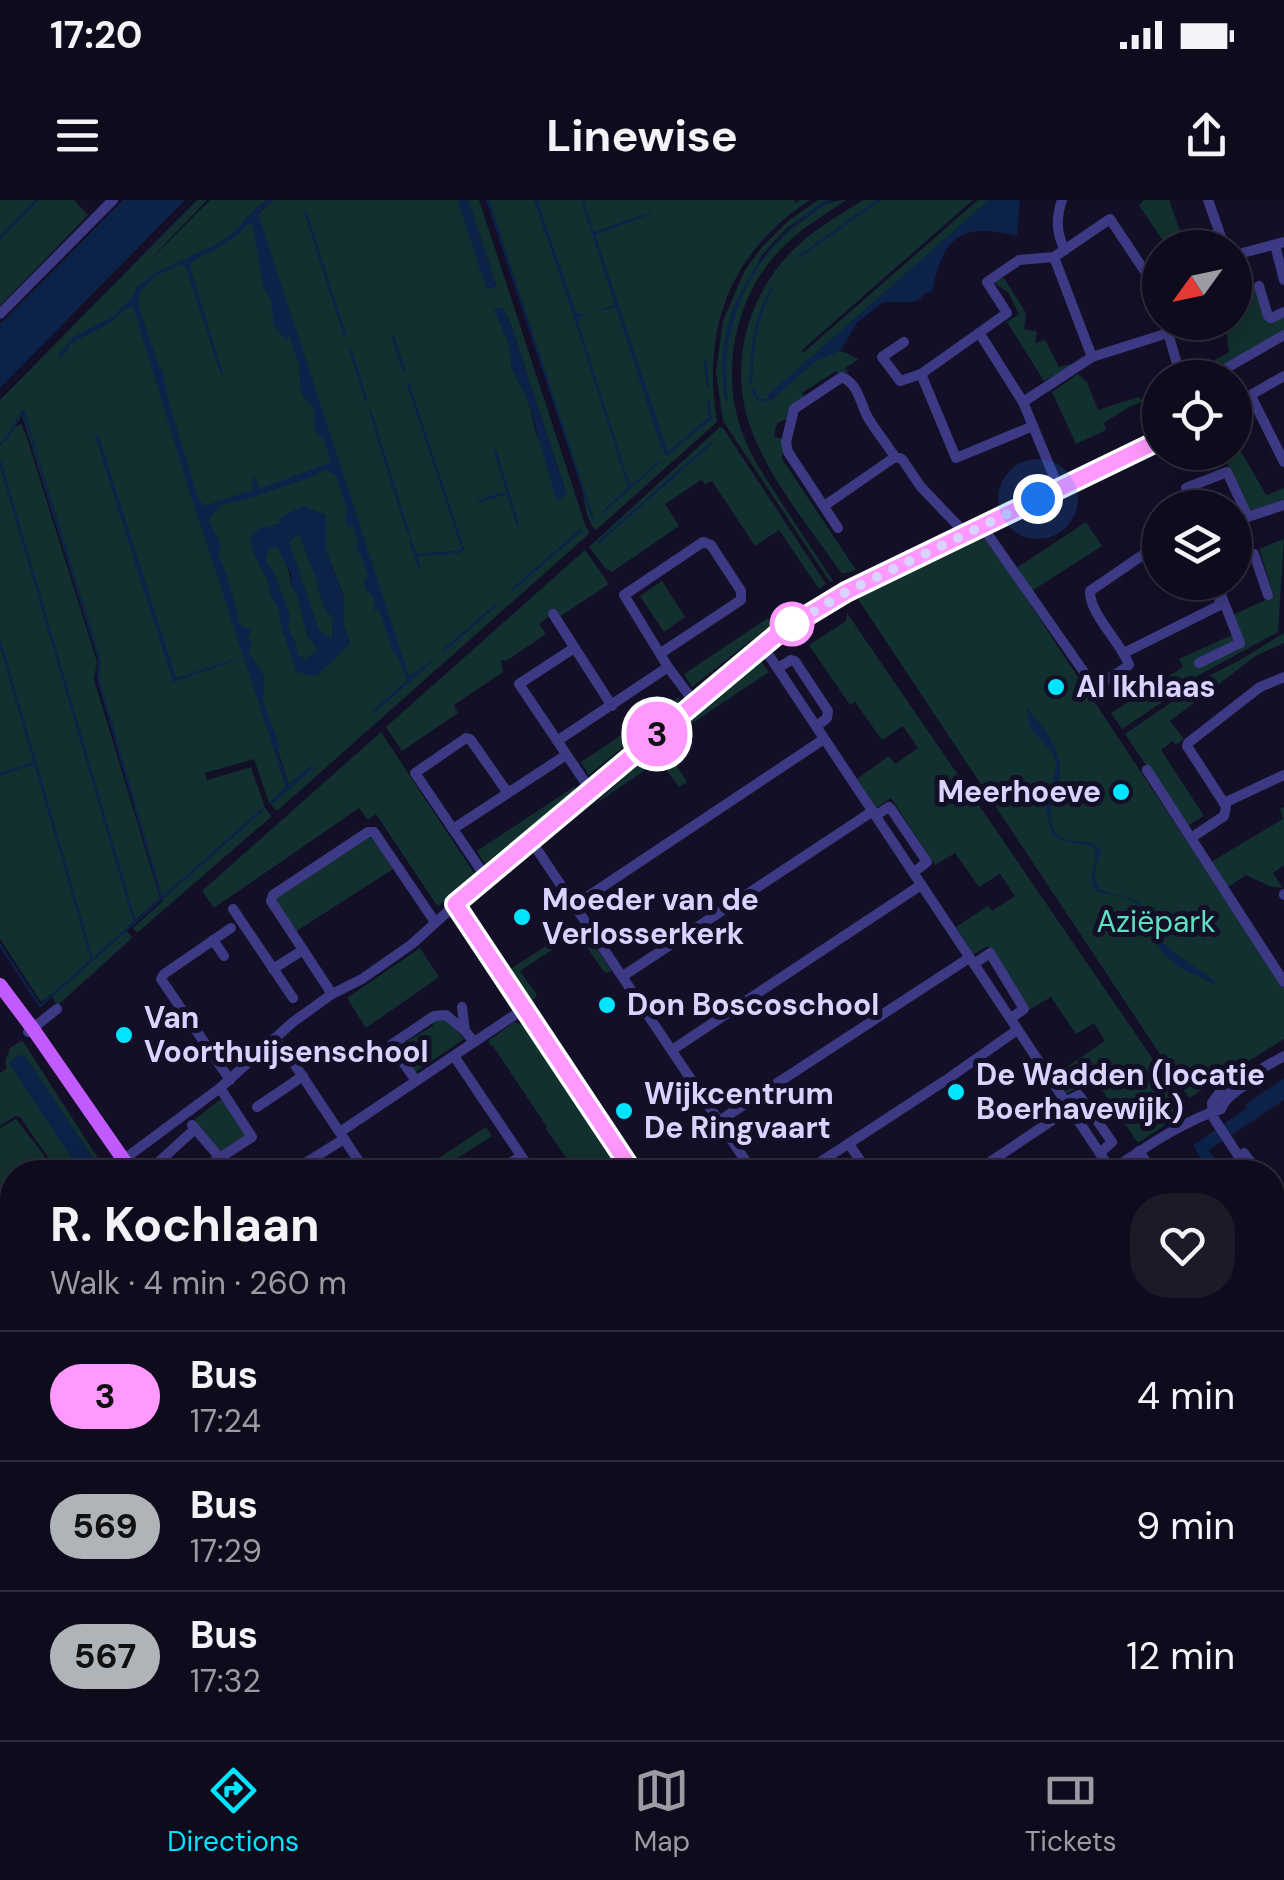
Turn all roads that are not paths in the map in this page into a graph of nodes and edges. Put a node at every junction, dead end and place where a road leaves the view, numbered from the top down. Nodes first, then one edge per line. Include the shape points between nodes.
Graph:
1 (113, 200) edge
2 (1062, 200) edge
3 (1208, 200) edge
4 (1219, 230) edge
5 (1280, 243) edge
6 (1065, 250) junction
7 (1252, 250) edge
8 (1054, 257) junction
9 (1142, 263) edge
10 (1284, 280) edge
11 (1259, 286) dead end
12 (1284, 312) edge
13 (0, 314) edge
14 (980, 334) junction
15 (1284, 336) edge
16 (1142, 337) edge
17 (904, 342) dead end
18 (1092, 357) junction
19 (1242, 360) edge
20 (921, 374) junction
21 (1284, 376) edge
22 (1252, 395) edge
23 (1252, 398) edge
24 (1023, 402) junction
25 (1033, 426) junction
26 (1142, 449) edge
27 (895, 457) junction
28 (1284, 462) edge
29 (1186, 488) dead end
30 (1059, 489) junction
31 (1235, 490) edge
32 (1284, 505) edge
33 (824, 506) junction
34 (1252, 516) edge
35 (982, 526) junction
36 (838, 528) dead end
37 (966, 534) junction
38 (1252, 555) edge
39 (1142, 558) edge
40 (1268, 596) dead end
41 (1220, 600) edge
42 (1222, 600) edge
43 (553, 614) dead end
44 (762, 645) junction
45 (574, 648) junction
46 (660, 653) junction
47 (1124, 653) junction
48 (1199, 663) dead end
49 (668, 667) junction
50 (778, 668) junction
51 (1084, 672) dead end
52 (1284, 678) edge
53 (1094, 688) dead end
54 (694, 702) junction
55 (612, 706) junction
56 (817, 726) junction
57 (824, 739) junction
58 (557, 741) junction
59 (566, 755) junction
60 (1148, 770) dead end
61 (1284, 775) edge
62 (591, 791) junction
63 (508, 793) junction
64 (1224, 803) junction
65 (874, 813) junction
66 (454, 829) junction
67 (1197, 834) dead end
68 (532, 842) junction
69 (914, 872) junction
70 (488, 879) junction
71 (921, 885) junction
72 (455, 904) junction
73 (576, 905) junction
74 (232, 909) dead end
75 (435, 922) junction
76 (231, 928) dead end
77 (213, 940) junction
78 (303, 950) junction
79 (224, 956) dead end
80 (971, 961) junction
81 (274, 970) junction
82 (623, 976) junction
83 (1284, 982) edge
84 (3, 990) edge
85 (332, 994) junction
86 (292, 998) dead end
87 (462, 1007) dead end
88 (525, 1008) junction
89 (57, 1010) dead end
90 (1011, 1018) junction
91 (35, 1027) junction
92 (465, 1030) junction
93 (1017, 1030) junction
94 (274, 1039) junction
95 (474, 1042) junction
96 (672, 1050) junction
97 (454, 1056) junction
98 (1284, 1056) edge
99 (303, 1076) junction
100 (230, 1080) junction
101 (416, 1082) junction
102 (220, 1088) junction
103 (1067, 1105) junction
104 (257, 1107) dead end
105 (1216, 1110) junction
106 (184, 1115) junction
107 (719, 1122) junction
108 (195, 1129) junction
109 (342, 1135) junction
110 (1230, 1138) junction
111 (849, 1144) junction
112 (1140, 1151) junction
113 (521, 1156) junction
114 (220, 1158) junction
115 (119, 1160) edge
116 (133, 1160) edge
117 (161, 1160) edge
118 (217, 1160) edge
119 (308, 1160) edge
120 (358, 1160) edge
121 (515, 1160) edge
122 (524, 1160) edge
123 (625, 1160) edge
124 (745, 1160) edge
125 (824, 1160) edge
126 (860, 1160) edge
127 (991, 1160) edge
128 (1104, 1160) edge
129 (1126, 1160) edge
130 (1146, 1160) edge
131 (1242, 1160) edge
132 (1248, 1160) edge

1 - 13 street
2 - 6 street via 1057,222
3 - 4 street
5 - 7 street
5 - 10 street
6 - 8 street
6 - 9 street via 1110,219
8 - 14 street via 1019,260 987,282 1007,313
8 - 18 street
11 - 12 street via 1268,316
14 - 20 street
14 - 24 street
15 - 19 street
16 - 18 street
17 - 20 street via 882,357 900,382
18 - 24 street
20 - 25 street via 956,458
21 - 22 street
23 - 28 street
24 - 25 street
25 - 30 street
26 - 30 street
27 - 33 street
27 - 33 street via 842,376 794,409 788,452
27 - 37 street
29 - 31 street via 1226,472
30 - 35 street
32 - 34 street
33 - 36 street
35 - 37 street
35 - 51 street
37 - 44 street via 820,606
38 - 40 street
39 - 47 street via 1090,591 1090,602
41 - 47 street
42 - 48 street via 1240,644
43 - 45 street
44 - 50 street
44 - 54 street
45 - 55 street
45 - 58 street via 518,684
46 - 46 street via 624,595 702,542 711,545 741,600
46 - 49 street
47 - 53 street via 1129,665
49 - 54 street
49 - 55 street
50 - 56 street
50 - 56 street via 795,661 828,711
52 - 64 street via 1260,686 1188,743
54 - 62 street
55 - 58 street
56 - 57 street
57 - 65 street
57 - 73 street
58 - 59 street
59 - 62 street
59 - 63 street
60 - 83 street
61 - 64 street
62 - 68 street
63 - 66 street
63 - 66 street via 466,738 415,773
64 - 67 street via 1224,816
65 - 69 street
65 - 69 street via 892,808 927,862
65 - 82 street
66 - 70 street
68 - 70 street
68 - 73 street
69 - 71 street
70 - 72 street
71 - 80 street
71 - 96 street
72 - 75 street
72 - 88 street
73 - 82 street
74 - 81 street
75 - 78 street via 368,832 274,895 271,901
75 - 85 street via 390,960
76 - 77 street
77 - 79 street
77 - 100 street via 162,978
78 - 81 street
78 - 85 street
80 - 90 street
80 - 90 street via 990,954 1024,1009
80 - 107 street
81 - 86 street
82 - 96 street
84 - 91 main road
85 - 94 street
87 - 92 street
88 - 95 street
88 - 123 street
89 - 91 street
90 - 93 street
91 - 115 main road
92 - 95 street
92 - 101 street via 446,1015 434,1016 391,1046
93 - 103 street
93 - 111 street
94 - 99 street
94 - 100 street
95 - 97 street
96 - 107 street
97 - 101 street
97 - 113 street
98 - 105 street via 1220,1092 1212,1102
99 - 104 street
99 - 109 street
100 - 102 street
101 - 109 street
102 - 106 street
102 - 114 street via 252,1137
103 - 127 street
103 - 128 street
105 - 110 street
105 - 112 street
106 - 108 street
106 - 116 street
107 - 124 street
108 - 114 street
108 - 117 street
109 - 119 street
109 - 120 street
110 - 131 street
110 - 132 street
111 - 125 street
111 - 126 street
112 - 129 street
112 - 130 street
113 - 121 street
113 - 122 street
114 - 118 street

